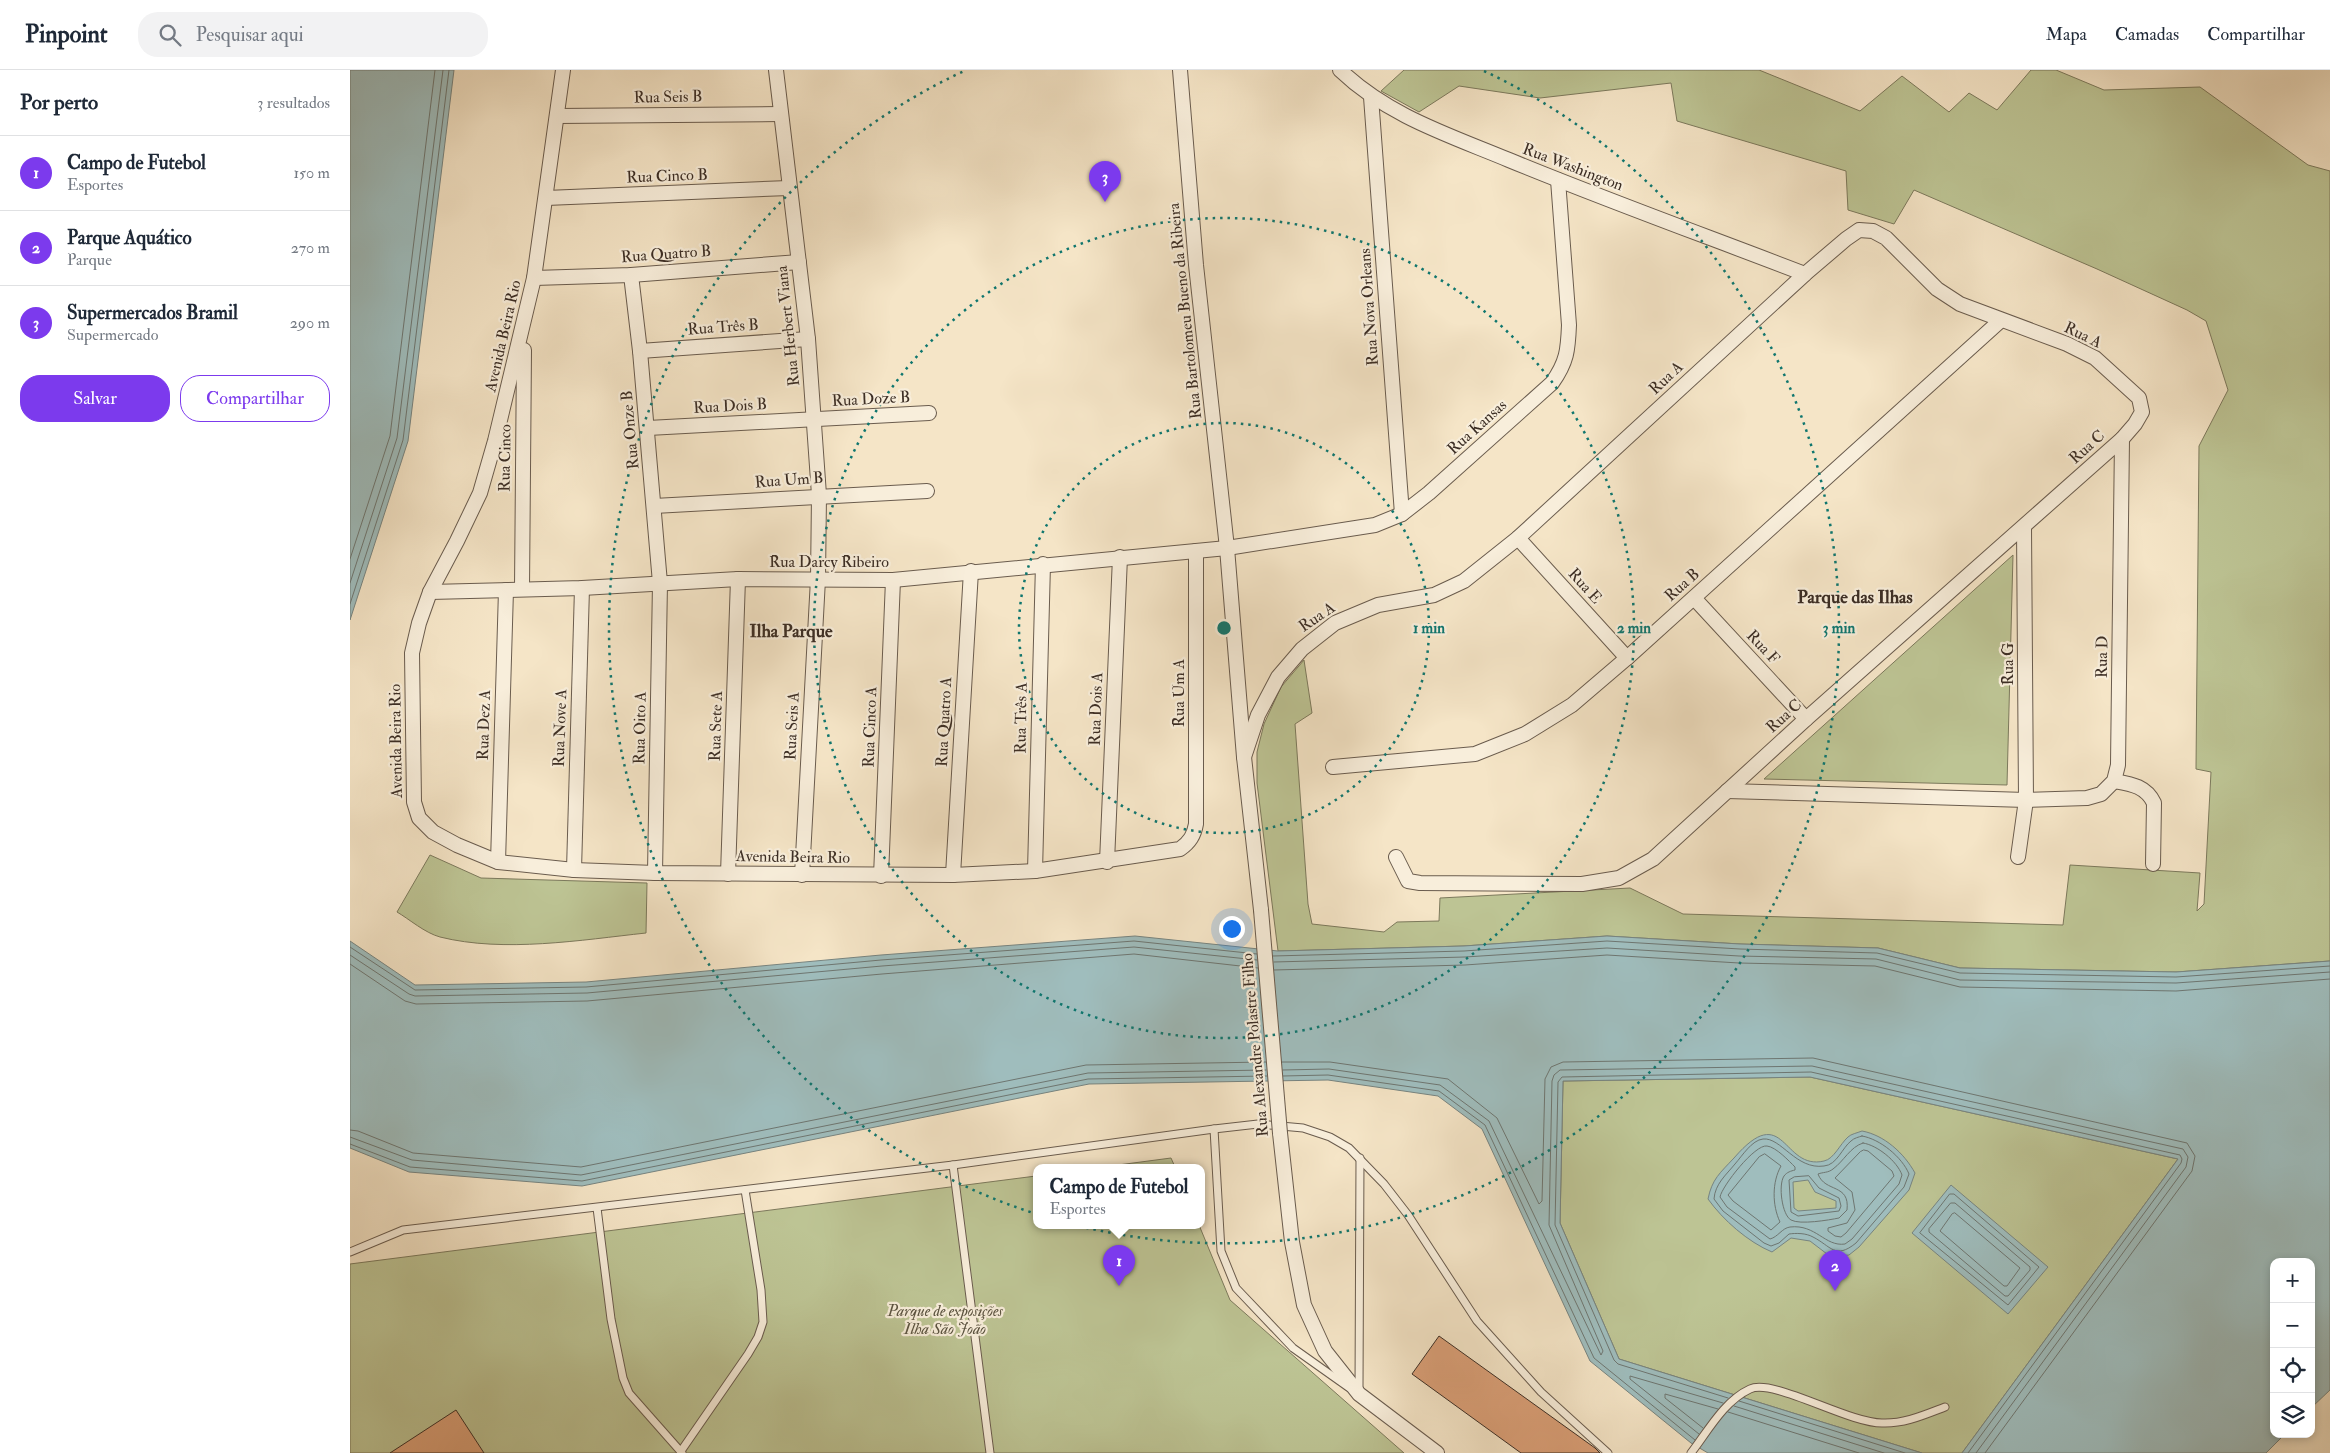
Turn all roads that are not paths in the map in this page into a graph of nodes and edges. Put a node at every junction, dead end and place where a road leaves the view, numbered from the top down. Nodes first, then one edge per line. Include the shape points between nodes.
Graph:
1 (563, 70) edge
2 (776, 70) edge
3 (1180, 70) edge
4 (1340, 70) edge
5 (1371, 97) junction
6 (780, 114) junction
7 (557, 116) junction
8 (1558, 180) junction
9 (789, 188) junction
10 (546, 198) junction
11 (799, 262) junction
12 (1805, 274) junction
13 (631, 275) junction
14 (534, 278) junction
15 (2000, 321) junction
16 (524, 327) junction
17 (808, 338) junction
18 (640, 351) junction
19 (2142, 412) joint
20 (929, 413) dead end
21 (815, 419) junction
22 (648, 428) junction
23 (2122, 439) junction
24 (927, 491) dead end
25 (820, 495) junction
26 (654, 506) junction
27 (1402, 514) junction
28 (2024, 528) junction
29 (1518, 538) junction
30 (1228, 548) junction
31 (1196, 551) junction
32 (1120, 557) junction
33 (1043, 564) junction
34 (971, 571) junction
35 (818, 579) junction
36 (738, 580) junction
37 (893, 580) junction
38 (660, 583) junction
39 (582, 588) junction
40 (522, 589) junction
41 (506, 590) junction
42 (430, 592) junction
43 (1694, 598) junction
44 (1627, 658) junction
45 (1806, 719) junction
46 (1244, 757) junction
47 (1333, 767) dead end
48 (2114, 781) junction
49 (1728, 791) junction
50 (2026, 800) junction
51 (1194, 835) joint
52 (1396, 857) dead end
53 (2018, 857) dead end
54 (498, 862) junction
55 (1108, 862) junction
56 (2153, 864) dead end
57 (574, 870) junction
58 (1035, 872) junction
59 (655, 873) junction
60 (728, 874) junction
61 (802, 875) junction
62 (953, 875) junction
63 (881, 876) junction
64 (1214, 1129) junction
65 (1360, 1158) junction
66 (953, 1165) junction
67 (745, 1190) junction
68 (597, 1208) junction
69 (350, 1252) edge
70 (1359, 1394) junction
71 (1945, 1407) dead end
72 (682, 1452) edge
73 (990, 1453) edge
74 (1437, 1453) edge
75 (1608, 1453) edge
76 (1691, 1453) edge

1 - 7 street, Avenida Beira Rio
2 - 6 street, Rua Herbert Viana
3 - 30 street, Rua Bartolomeu Bueno da Ribeira via 1196,265
4 - 5 street, Rua Washington
5 - 8 street, Rua Washington via 1422,125
5 - 27 street, Rua Nova Orleans
6 - 7 street, Rua Seis B
6 - 9 street, Rua Herbert Viana
7 - 10 street, Avenida Beira Rio
8 - 12 street, Rua Washington
8 - 27 street, Rua Kansas via 1569,325 1563,367 1552,383
9 - 10 street, Rua Cinco B
9 - 11 street, Rua Herbert Viana
10 - 14 street, Avenida Beira Rio
11 - 13 street, Rua Quatro B
11 - 17 street, Rua Herbert Viana
12 - 15 street, Rua A via 1859,230 1873,231 1886,238 1937,289 1960,304
12 - 29 street, Rua A
13 - 14 street, Rua Quatro B
13 - 18 street, Rua Onze B
14 - 16 street, Avenida Beira Rio
15 - 19 street, Rua A via 2067,344 2095,358 2139,398
15 - 43 street, Rua B
16 - 40 street, Rua Cinco
16 - 42 street, Avenida Beira Rio via 480,493
17 - 18 street, Rua Três B
17 - 21 street, Rua Herbert Viana
18 - 22 street, Rua Onze B
19 - 23 street, Rua C
20 - 21 street, Rua Doze B
21 - 22 street, Rua Dois B
21 - 25 street, Rua Herbert Viana
22 - 26 street, Rua Onze B
23 - 28 street, Rua C
23 - 48 street, Rua D via 2118,765
24 - 25 street, Rua Um B
25 - 26 street, Rua Um B
25 - 35 street, Rua Herbert Viana
26 - 38 street, Rua Onze B
27 - 30 street, Rua Kansas via 1375,525
28 - 45 street, Rua C
28 - 50 street, Rua G
29 - 44 street, Rua E
29 - 46 street, Rua A via 1464,581 1434,595 1378,605 1334,623 1308,644 1278,677 1258,715
30 - 31 street, Rua Darcy Ribeiro
30 - 46 street, Rua Alexandre Polastre Filho
31 - 32 street, Rua Darcy Ribeiro
31 - 51 street, Rua Um A
32 - 33 street, Rua Darcy Ribeiro
32 - 55 street, Rua Dois A
33 - 34 street, Rua Darcy Ribeiro
33 - 58 street, Rua Três A
34 - 37 street, Rua Darcy Ribeiro
34 - 62 street, Rua Quatro A
35 - 36 street, Rua Darcy Ribeiro
35 - 37 street, Rua Darcy Ribeiro
35 - 61 street, Rua Seis A
36 - 38 street, Rua Darcy Ribeiro
36 - 60 street, Rua Sete A
37 - 63 street, Rua Cinco A
38 - 39 street, Rua Darcy Ribeiro
38 - 59 street, Rua Oito A
39 - 40 street, Rua Darcy Ribeiro
39 - 57 street, Rua Nove A
40 - 41 street, Rua Darcy Ribeiro
41 - 42 street, Rua Darcy Ribeiro
41 - 54 street, Rua Dez A
42 - 54 street, Avenida Beira Rio via 412,654 414,802 419,818 433,832
43 - 44 street, Rua B
43 - 45 street, Rua F
44 - 47 street, Rua B via 1572,705 1533,729 1475,754
45 - 49 street, Rua C
46 - 70 street, Rua Alexandre Polastre Filho, bridge via 1292,1242 1304,1305 1325,1351
48 - 50 street via 2101,794 2087,798
48 - 56 street via 2142,788 2150,794 2154,803
49 - 50 street
49 - 52 street, Rua C via 1653,859 1619,878 1582,884 1414,883 1404,876
50 - 53 street
51 - 55 street, Avenida Beira Rio via 1180,849
54 - 57 street, Avenida Beira Rio
55 - 58 street, Avenida Beira Rio
57 - 59 street, Avenida Beira Rio
58 - 62 street, Avenida Beira Rio
59 - 60 street, Avenida Beira Rio
60 - 61 street, Avenida Beira Rio
61 - 63 street, Avenida Beira Rio
62 - 63 street, Avenida Beira Rio
64 - 65 lane via 1258,1124 1303,1128 1330,1137
64 - 66 lane
64 - 70 lane via 1220,1250 1236,1288 1294,1348
65 - 70 lane
65 - 75 lane via 1408,1215 1477,1321 1541,1392
66 - 67 lane
66 - 73 lane
67 - 68 lane
67 - 72 lane via 763,1322 748,1354
68 - 69 lane via 403,1230
68 - 72 lane via 610,1320 622,1378 629,1393
70 - 74 street, Rua Alexandre Polastre Filho
71 - 76 lane via 1912,1420 1881,1423 1842,1415 1771,1387 1751,1388 1727,1406

